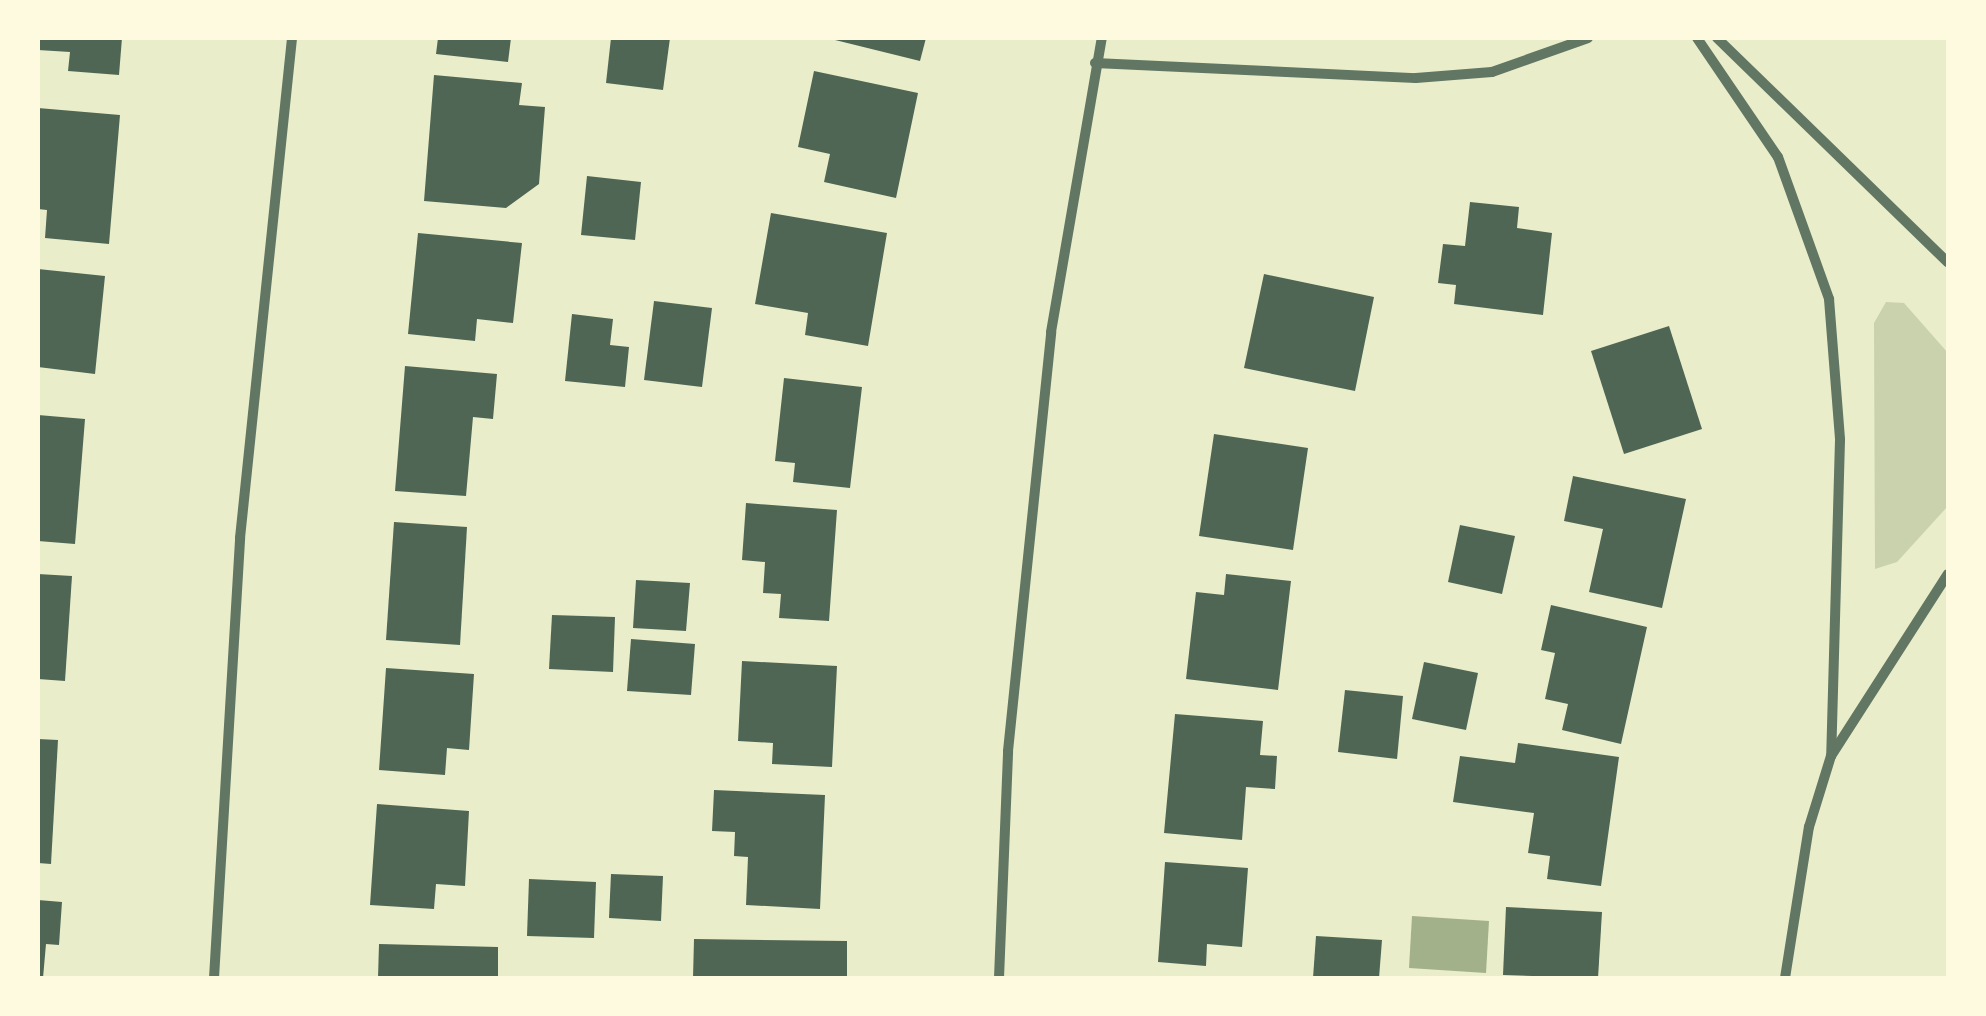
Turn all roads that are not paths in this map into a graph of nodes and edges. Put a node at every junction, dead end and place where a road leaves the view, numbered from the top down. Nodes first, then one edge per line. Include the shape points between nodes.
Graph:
1 (292, 38) edge
2 (1102, 38) edge
3 (1588, 38) edge
4 (1698, 38) edge
5 (1717, 38) edge
6 (1096, 63) junction
7 (1948, 262) edge
8 (1948, 574) edge
9 (1831, 756) junction
10 (214, 978) edge
11 (999, 978) edge
12 (1785, 978) edge

1 - 10 street via 240,538
2 - 6 street
3 - 6 street via 1492,72 1416,78
4 - 9 street via 1778,157 1829,299 1840,440
5 - 7 street
6 - 11 street via 1051,332 1008,752
8 - 9 street
9 - 12 street via 1809,826

